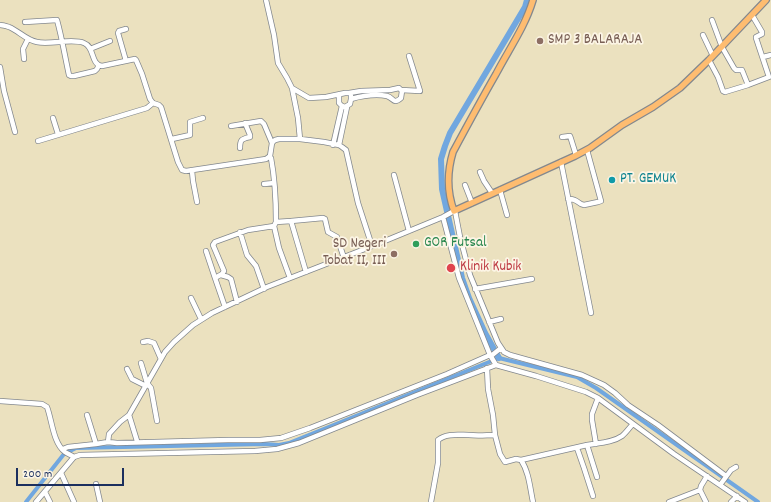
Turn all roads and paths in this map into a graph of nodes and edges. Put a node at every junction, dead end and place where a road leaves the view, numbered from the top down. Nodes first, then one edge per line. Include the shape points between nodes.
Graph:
1 (266, 0) edge
2 (533, 0) edge
3 (766, 0) edge
4 (752, 15) junction
5 (712, 20) dead end
6 (25, 22) dead end
7 (0, 25) edge
8 (126, 29) dead end
9 (703, 35) dead end
10 (28, 39) junction
11 (110, 41) dead end
12 (63, 42) junction
13 (722, 47) junction
14 (90, 49) junction
15 (771, 55) edge
16 (409, 56) dead end
17 (763, 57) junction
18 (711, 58) junction
19 (24, 59) dead end
20 (126, 61) junction
21 (99, 65) junction
22 (0, 67) edge
23 (748, 85) junction
24 (292, 88) junction
25 (390, 90) junction
26 (401, 90) junction
27 (349, 93) junction
28 (339, 95) junction
29 (390, 97) junction
30 (351, 99) junction
31 (153, 103) junction
32 (344, 106) junction
33 (53, 118) dead end
34 (203, 118) dead end
35 (245, 123) junction
36 (231, 126) dead end
37 (15, 132) dead end
38 (58, 134) junction
39 (562, 137) dead end
40 (172, 139) junction
41 (300, 139) junction
42 (38, 141) dead end
43 (272, 143) junction
44 (333, 145) junction
45 (339, 145) junction
46 (240, 148) dead end
47 (587, 150) junction
48 (576, 155) junction
49 (269, 157) junction
50 (561, 162) junction
51 (192, 171) junction
52 (480, 172) dead end
53 (394, 175) dead end
54 (274, 183) junction
55 (264, 184) dead end
56 (465, 185) dead end
57 (500, 190) junction
58 (492, 193) junction
59 (568, 199) junction
60 (197, 202) dead end
61 (472, 203) junction
62 (454, 211) junction
63 (507, 215) dead end
64 (444, 216) junction
65 (291, 221) junction
66 (275, 224) junction
67 (409, 231) junction
68 (240, 232) junction
69 (375, 246) junction
70 (206, 251) dead end
71 (344, 258) junction
72 (306, 272) junction
73 (221, 275) junction
74 (215, 278) junction
75 (290, 278) junction
76 (532, 279) dead end
77 (264, 289) junction
78 (476, 289) junction
79 (191, 298) dead end
80 (237, 302) junction
81 (225, 308) junction
82 (591, 313) dead end
83 (201, 319) junction
84 (501, 319) dead end
85 (489, 322) junction
86 (143, 342) dead end
87 (500, 349) junction
88 (492, 356) junction
89 (161, 359) junction
90 (141, 363) dead end
91 (495, 364) junction
92 (487, 368) junction
93 (127, 369) dead end
94 (146, 384) junction
95 (598, 398) junction
96 (0, 401) edge
97 (87, 415) dead end
98 (129, 415) junction
99 (157, 421) dead end
100 (633, 424) junction
101 (495, 435) junction
102 (138, 441) junction
103 (108, 442) junction
104 (96, 444) junction
105 (596, 444) junction
106 (587, 445) junction
107 (577, 448) junction
108 (63, 450) junction
109 (73, 456) junction
110 (521, 460) junction
111 (736, 467) dead end
112 (61, 473) junction
113 (707, 476) junction
114 (726, 476) junction
115 (597, 477) dead end
116 (96, 484) dead end
117 (721, 484) junction
118 (700, 490) junction
119 (45, 492) junction
120 (593, 496) dead end
121 (737, 496) junction
122 (36, 502) edge
123 (50, 502) edge
124 (74, 502) edge
125 (100, 502) edge
126 (431, 502) edge
127 (533, 502) edge
128 (669, 502) edge
129 (706, 502) edge
130 (731, 502) edge
131 (745, 502) edge

1 - 24 street via 278,62
2 - 62 main road via 519,34 453,152 448,182
3 - 4 main road
4 - 13 main road
4 - 17 street via 762,32 756,38
5 - 13 street
6 - 12 street via 57,20
7 - 10 street via 9,27
8 - 20 street via 118,32
9 - 18 street
10 - 12 street via 37,42
10 - 19 street via 23,49
11 - 14 street
12 - 14 street via 84,43
12 - 21 street via 69,75 95,71
13 - 18 main road
13 - 23 street via 735,70 743,71
14 - 21 street via 95,62
15 - 17 street
16 - 26 street via 420,91
17 - 23 street via 769,77
18 - 23 street via 725,92
18 - 47 main road via 680,88
20 - 21 street
20 - 31 street via 136,60
22 - 37 street
24 - 28 street via 309,98
24 - 41 street
25 - 26 street
25 - 27 street
25 - 29 street
26 - 29 street via 399,100 394,101
27 - 28 street
27 - 30 street
28 - 32 street via 339,103
29 - 30 street
30 - 32 street via 350,104
31 - 38 street via 148,108
31 - 40 street via 161,107
32 - 44 street
32 - 45 street
33 - 38 street
34 - 40 street via 190,122 190,135
35 - 36 street
35 - 43 street via 261,121
35 - 46 street via 250,137 242,139
38 - 42 street
39 - 48 street via 570,136
40 - 51 street via 182,170
41 - 43 street via 279,139
41 - 44 street
43 - 49 street
44 - 45 street
45 - 69 street via 346,150 362,218 370,240
47 - 48 main road
47 - 59 street via 601,201 584,205
48 - 50 main road
49 - 51 street
49 - 54 street
50 - 57 main road
50 - 59 street
51 - 60 street
52 - 58 street
53 - 67 street
54 - 55 street
54 - 66 street
56 - 61 street
57 - 58 main road
57 - 63 street
58 - 61 main road
59 - 82 street
61 - 62 main road
62 - 64 street
62 - 78 street
64 - 67 street
64 - 88 street via 459,278
65 - 66 street
65 - 71 street via 324,218 328,232 337,237
65 - 72 street
66 - 68 street
66 - 75 street via 279,248
67 - 69 street
68 - 73 street via 213,243 224,271
68 - 77 street via 247,255 256,266
69 - 71 street
70 - 74 street
71 - 72 street
72 - 75 street
73 - 74 street
73 - 80 street via 231,279
74 - 81 street
75 - 77 street
76 - 78 street
77 - 80 street
78 - 85 street
79 - 83 street
80 - 81 street
81 - 83 street
83 - 89 street via 174,342
84 - 85 street
85 - 87 street
86 - 89 street via 154,343
87 - 88 street
87 - 114 street via 510,355 582,375 604,385
88 - 91 street
88 - 102 street via 281,438 247,441
89 - 94 street
90 - 94 street
91 - 92 street
91 - 95 street via 565,385
92 - 101 street
92 - 109 street via 299,443 277,449
93 - 94 street via 132,379
94 - 98 street
94 - 99 street via 151,388
95 - 100 street
95 - 105 street via 592,414
96 - 108 street via 45,405 57,441
97 - 104 street
98 - 102 street
98 - 103 street via 109,434
100 - 105 street via 618,438
100 - 113 street
101 - 110 street via 505,462
101 - 126 street via 458,434 438,440 438,464
102 - 103 street
103 - 104 street
104 - 108 street via 68,447
105 - 106 street
106 - 107 street
106 - 115 street
107 - 110 street
107 - 120 street
108 - 109 street
109 - 112 street
110 - 127 street via 527,473
111 - 114 street
112 - 119 street
112 - 124 street
113 - 117 street
113 - 118 street
114 - 117 street
116 - 125 street
117 - 121 street
118 - 128 street
118 - 129 street
119 - 122 street
119 - 123 street
121 - 130 street
121 - 131 street

